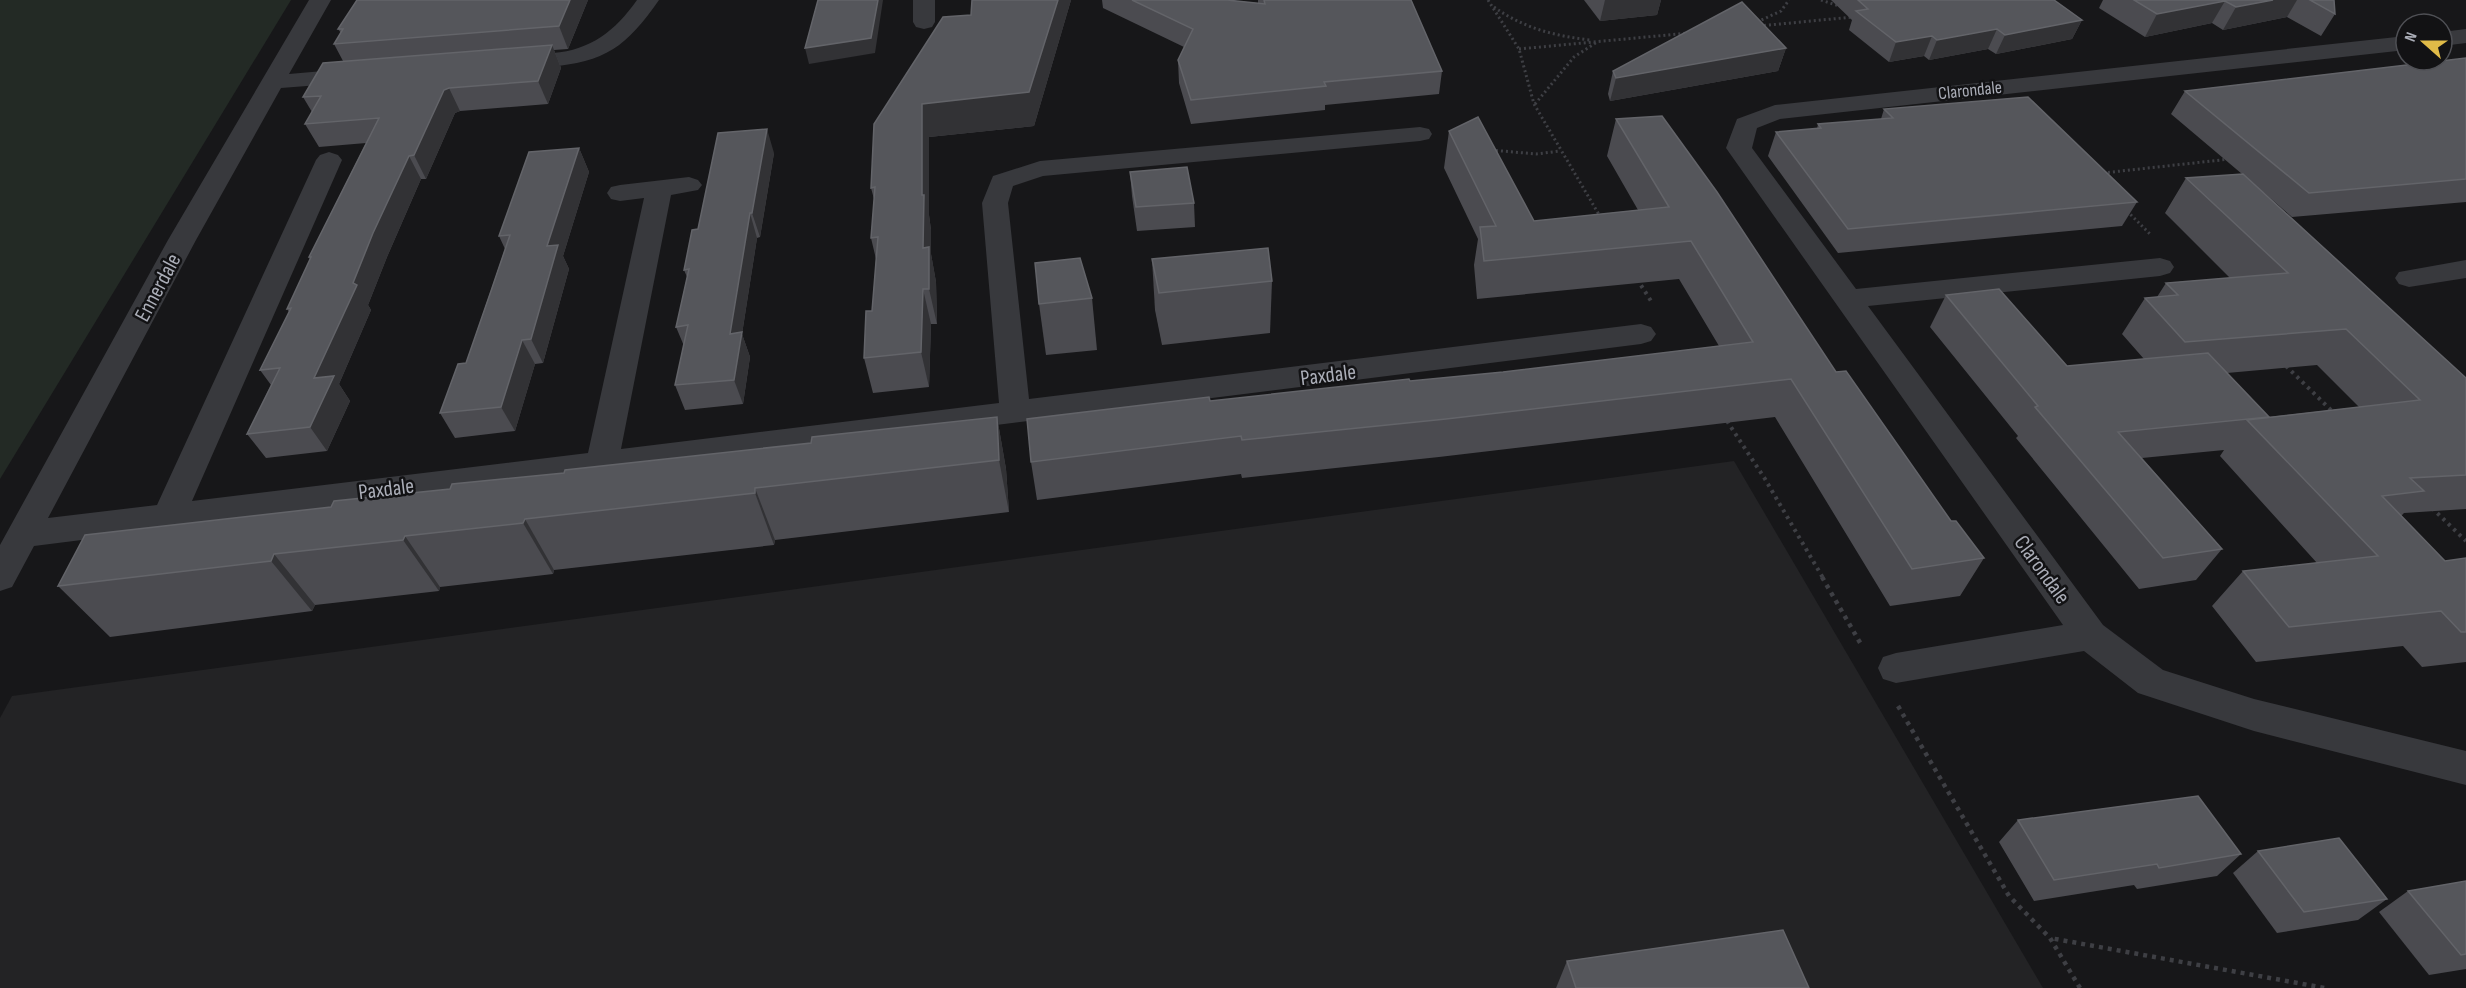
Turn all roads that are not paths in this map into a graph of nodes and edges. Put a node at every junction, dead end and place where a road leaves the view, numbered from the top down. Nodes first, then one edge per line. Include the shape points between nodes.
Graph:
1 (320, 0) edge
2 (648, 0) edge
3 (924, 0) edge
4 (924, 22) dead end
5 (2394, 44) edge
6 (492, 64) edge
7 (376, 74) edge
8 (273, 81) junction
9 (1420, 134) road end
10 (329, 160) dead end
11 (981, 165) dead end
12 (1002, 181) junction
13 (689, 185) dead end
14 (659, 189) junction
15 (620, 193) dead end
16 (2160, 267) dead end
17 (2466, 269) edge
18 (2409, 278) dead end
19 (1848, 298) junction
20 (1649, 323) road end
21 (1016, 413) junction
22 (602, 462) junction
23 (170, 514) junction
24 (25, 534) junction
25 (0, 577) edge
26 (2090, 635) junction
27 (1886, 674) road end
28 (2466, 768) edge

1 - 8 street, Ennerdale
2 - 6 street via 619,39 602,50 573,58
3 - 4 street
5 - 19 street, Clarondale via 1775,112 1746,124 1739,148
7 - 8 street
8 - 24 street, Ennerdale via 182,240
9 - 12 street via 1040,169
10 - 23 street
11 - 12 street
12 - 21 street via 995,203
13 - 14 street
14 - 15 street
14 - 22 street
16 - 19 street
17 - 18 street
19 - 26 street, Clarondale
20 - 21 street, Paxdale
21 - 22 street, Paxdale
22 - 23 street, Paxdale
23 - 24 street, Paxdale
24 - 25 street, Ennerdale
26 - 27 street, Clarondale
26 - 28 street, Clarondale via 2151,682 2254,715

